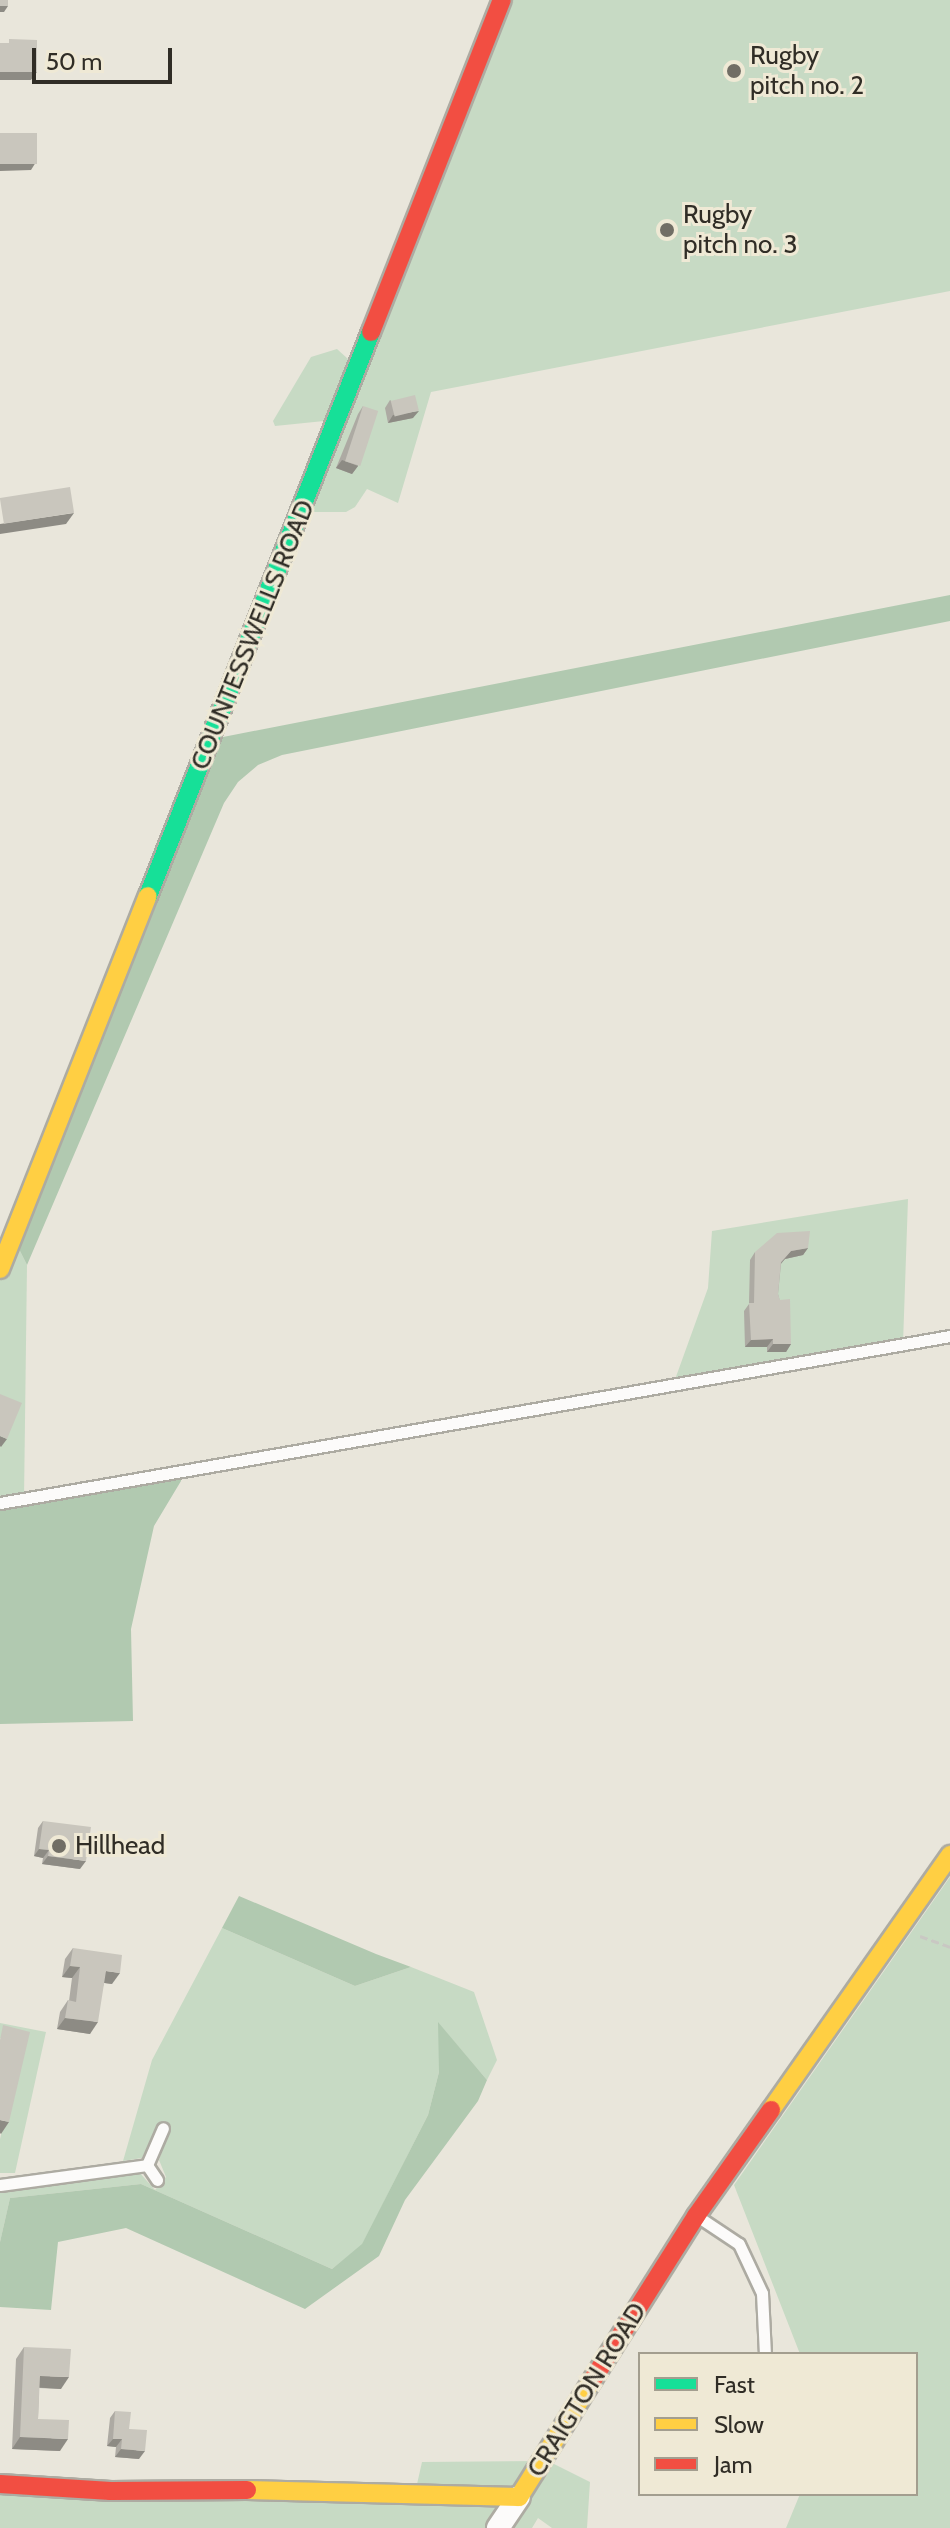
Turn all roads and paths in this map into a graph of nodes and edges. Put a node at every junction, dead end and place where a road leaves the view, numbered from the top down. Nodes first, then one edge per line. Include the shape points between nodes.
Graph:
1 (502, 0) edge
2 (0, 1269) edge
3 (950, 1336) edge
4 (0, 1503) edge
5 (950, 1855) edge
6 (163, 2128) dead end
7 (147, 2165) junction
8 (157, 2180) dead end
9 (0, 2185) edge
10 (696, 2216) junction
11 (765, 2352) edge
12 (0, 2484) edge
13 (519, 2497) junction
14 (498, 2528) edge

1 - 2 street, COUNTESSWELLS ROAD
3 - 4 lane
5 - 10 street, CRAIGTON ROAD
6 - 7 lane
7 - 8 lane
7 - 9 lane
10 - 11 lane via 739,2244 762,2293
10 - 13 street, CRAIGTON ROAD
12 - 13 street, CRAIGTON ROAD via 111,2491 325,2490
13 - 14 street

